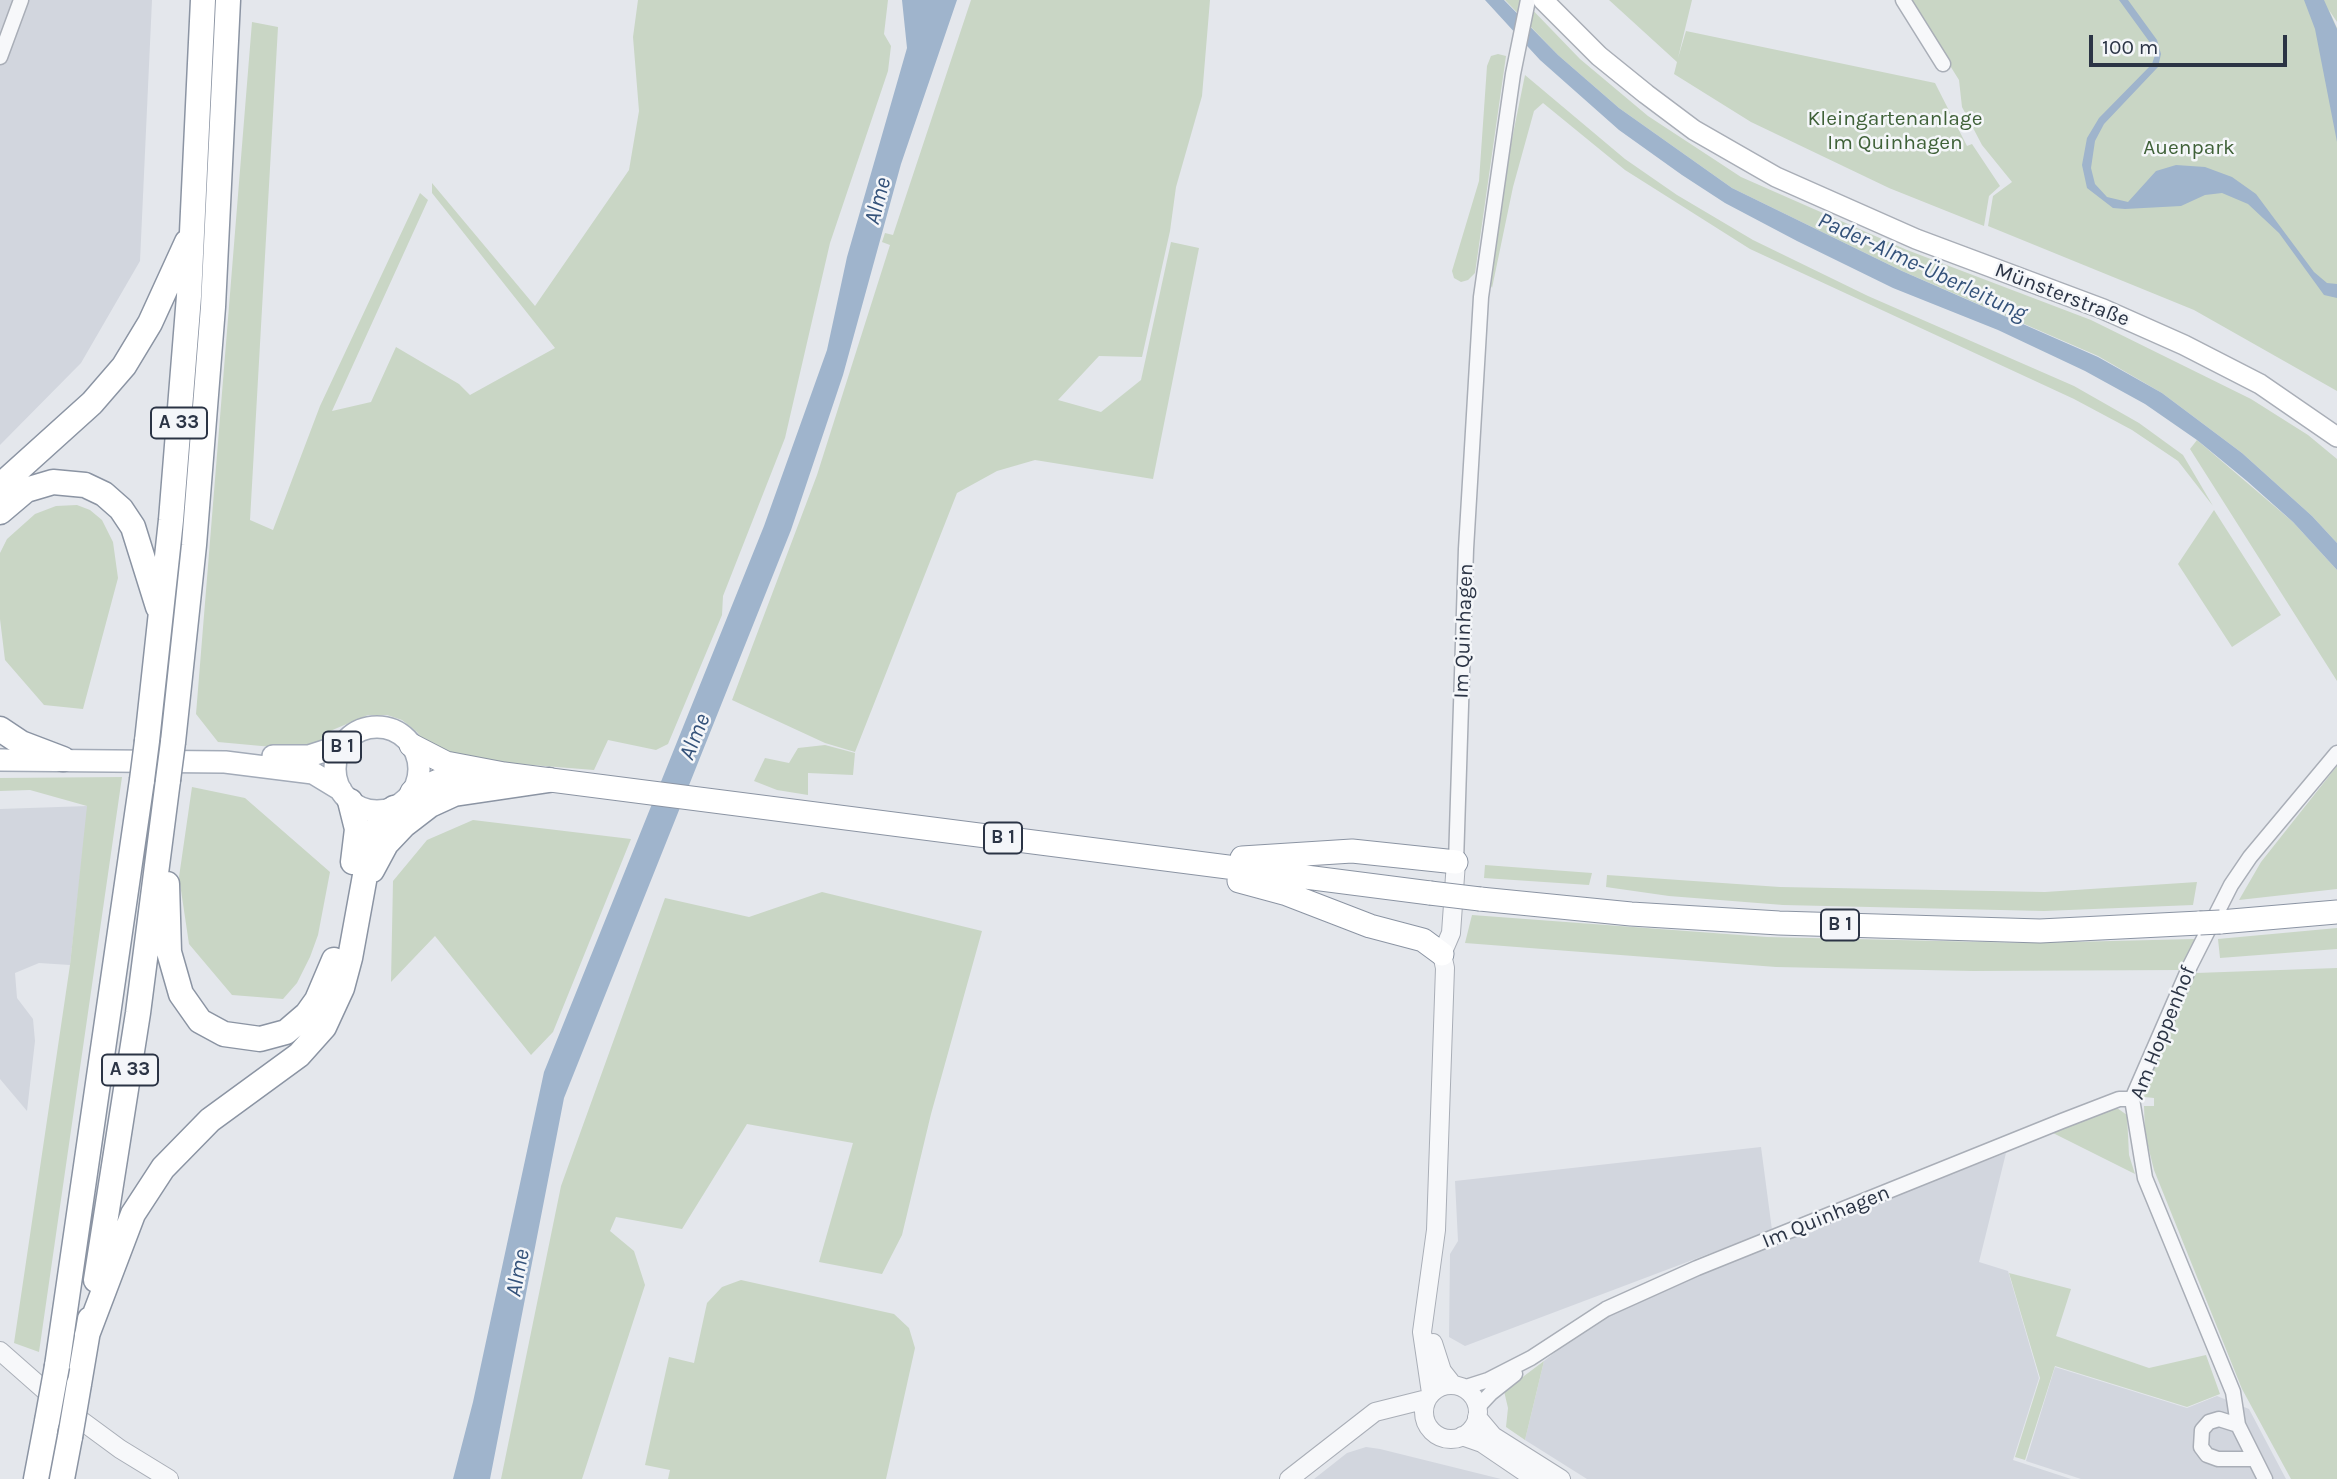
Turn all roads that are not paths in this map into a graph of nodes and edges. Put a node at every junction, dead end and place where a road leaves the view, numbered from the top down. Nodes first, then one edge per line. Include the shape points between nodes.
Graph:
1 (21, 0) edge
2 (203, 0) edge
3 (228, 0) edge
4 (1528, 0) edge
5 (1543, 0) edge
6 (1903, 0) edge
7 (0, 57) edge
8 (1943, 64) dead end
9 (193, 229) junction
10 (2337, 437) edge
11 (0, 486) edge
12 (0, 512) edge
13 (162, 618) junction
14 (0, 729) edge
15 (411, 745) junction
16 (343, 746) junction
17 (2337, 753) edge
18 (63, 759) junction
19 (0, 760) edge
20 (225, 762) junction
21 (504, 774) junction
22 (549, 780) junction
23 (346, 796) junction
24 (403, 800) junction
25 (165, 805) junction
26 (1158, 859) junction
27 (1456, 862) junction
28 (363, 890) junction
29 (2337, 912) edge
30 (1442, 954) junction
31 (2132, 1098) junction
32 (1433, 1263) junction
33 (87, 1335) junction
34 (0, 1351) edge
35 (1531, 1358) junction
36 (1458, 1386) junction
37 (1429, 1396) junction
38 (1477, 1413) junction
39 (1426, 1421) junction
40 (1361, 1422) junction
41 (2238, 1425) junction
42 (1462, 1436) junction
43 (2255, 1459) junction
44 (36, 1479) edge
45 (62, 1479) edge
46 (169, 1479) edge
47 (1289, 1479) edge
48 (1535, 1479) edge
49 (1560, 1479) edge
50 (2265, 1479) edge

1 - 7 street
2 - 9 highway, A 33
3 - 25 highway, A 33, bridge via 213,307 194,545
4 - 27 street, Im Quinhagen via 1481,297
5 - 10 main road, Münsterstraße via 1599,56 1646,94 1694,130 1776,177 1916,239 2103,309 2184,345 2260,384
6 - 8 street
9 - 11 highway via 150,323 124,366 92,403
9 - 13 highway, A 33
12 - 13 highway via 26,490 52,482 85,485 104,494 133,527
13 - 44 highway, A 33, bridge via 57,1366
14 - 18 highway via 21,743
15 - 16 main road, B 1 via 399,733 379,727 355,734
15 - 21 highway, B 1 via 439,761
15 - 24 main road via 419,766
16 - 20 main road, B 1 via 309,756
16 - 23 main road, B 1 via 335,769
17 - 31 street, Am Hoppenhof via 2231,885
18 - 19 main road, B 1
18 - 20 main road, B 1
20 - 23 main road, B 1 via 313,773
21 - 22 highway, B 1
21 - 24 highway, B 1 via 444,778
22 - 26 highway, B 1
22 - 28 highway via 454,794 430,805 386,844
23 - 24 main road, B 1 via 370,811
23 - 25 highway via 356,819 357,836 327,982 301,1020 286,1031 260,1039 210,1027 181,995 169,952
24 - 28 highway via 372,837
25 - 33 highway, A 33 via 138,1013
26 - 27 highway, B 1 via 1280,858 1352,851
26 - 29 highway, B 1, bridge via 1480,899 1779,923 2040,931
26 - 30 highway via 1287,894 1370,926 1429,942
27 - 30 street, Im Quinhagen via 1451,933
28 - 33 highway via 342,988 324,1027 299,1055 210,1120 163,1168 133,1214
30 - 32 street, Im Quinhagen
31 - 35 street, Im Quinhagen via 2062,1121 1686,1273 1606,1309
31 - 41 street, Am Hoppenhof via 2145,1178 2233,1392
32 - 36 street, Im Quinhagen via 1432,1341 1442,1371
32 - 37 street, Im Quinhagen via 1422,1332
33 - 45 highway, A 33, bridge
34 - 46 street via 67,1410
35 - 36 street, Im Quinhagen via 1488,1380
35 - 38 street, Im Quinhagen
36 - 37 street via 1444,1385
36 - 38 street via 1473,1396
37 - 39 street
37 - 40 street via 1375,1412
38 - 42 street via 1471,1429
38 - 49 street via 1493,1436
39 - 40 street via 1403,1417
39 - 42 street via 1441,1437
40 - 47 street
41 - 43 street, Am Hoppenhof
41 - 43 street via 2225,1420 2209,1422 2201,1435 2201,1447 2218,1459
42 - 48 street via 1482,1443
43 - 50 street, Am Hoppenhof

